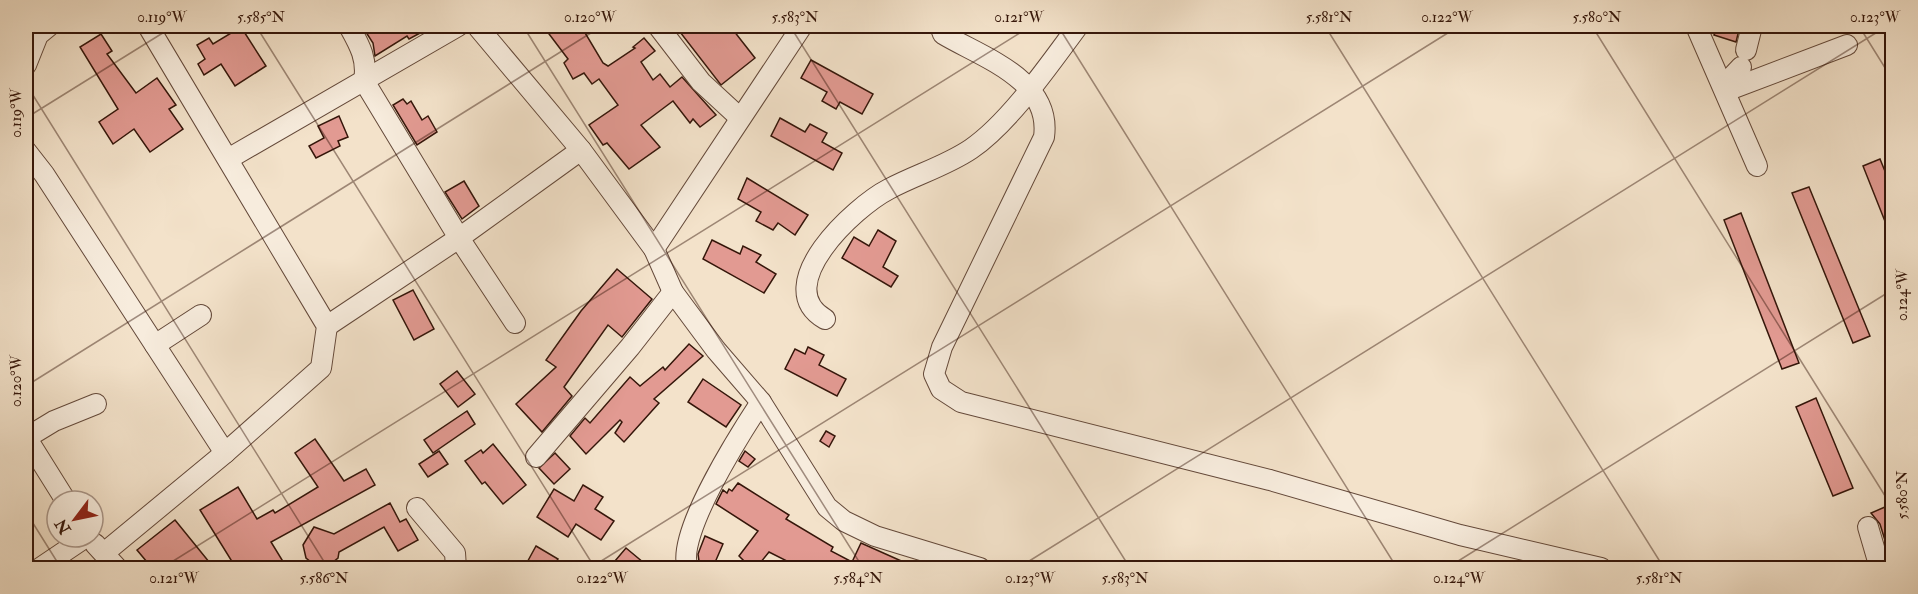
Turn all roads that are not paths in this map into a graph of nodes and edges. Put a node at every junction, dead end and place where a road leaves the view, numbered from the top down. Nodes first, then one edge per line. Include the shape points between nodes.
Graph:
1 (148, 26) edge
2 (349, 26) edge
3 (458, 26) edge
4 (477, 26) edge
5 (658, 26) edge
6 (802, 26) edge
7 (940, 26) edge
8 (1078, 26) edge
9 (1696, 26) edge
10 (1752, 26) edge
11 (38, 31) edge
12 (1847, 45) dead end
13 (26, 65) edge
14 (364, 81) junction
15 (1725, 88) junction
16 (1029, 89) junction
17 (740, 118) junction
18 (581, 150) junction
19 (26, 151) edge
20 (228, 159) junction
21 (1757, 166) dead end
22 (459, 238) junction
23 (654, 249) junction
24 (673, 292) junction
25 (201, 315) dead end
26 (825, 320) dead end
27 (515, 323) dead end
28 (327, 326) junction
29 (155, 345) junction
30 (761, 402) junction
31 (96, 404) dead end
32 (26, 437) edge
33 (225, 453) junction
34 (536, 457) dead end
35 (58, 489) edge
36 (417, 508) dead end
37 (1868, 526) dead end
38 (70, 549) edge
39 (100, 549) edge
40 (104, 553) junction
41 (42, 568) edge
42 (117, 568) edge
43 (456, 568) edge
44 (688, 568) edge
45 (981, 568) edge
46 (1601, 568) edge
47 (1880, 568) edge

1 - 20 street
2 - 14 street via 362,50
3 - 14 street
4 - 18 street
5 - 17 street via 701,82
6 - 17 street
7 - 16 street via 943,34 1014,73
8 - 16 street
9 - 15 street
10 - 15 street via 1743,58
11 - 13 street
12 - 15 street
14 - 20 street
14 - 22 street
15 - 21 street
16 - 26 street via 971,149 888,189 848,219 816,259 806,281 810,306
16 - 46 street via 1044,118 1044,137 942,347 934,374 941,389 961,402 1030,421 1270,480 1460,535
17 - 23 street
18 - 22 street
18 - 23 street
19 - 29 street
20 - 28 street
22 - 27 street
22 - 28 street
23 - 24 street
24 - 30 street
24 - 34 street
25 - 29 street
28 - 33 street via 321,368
29 - 33 street
30 - 44 street via 721,464 686,549
30 - 45 street via 810,482 836,516 875,536
31 - 32 street
32 - 35 street
33 - 40 street
36 - 43 street via 455,554
37 - 47 street
38 - 41 street
39 - 40 street
40 - 42 street

